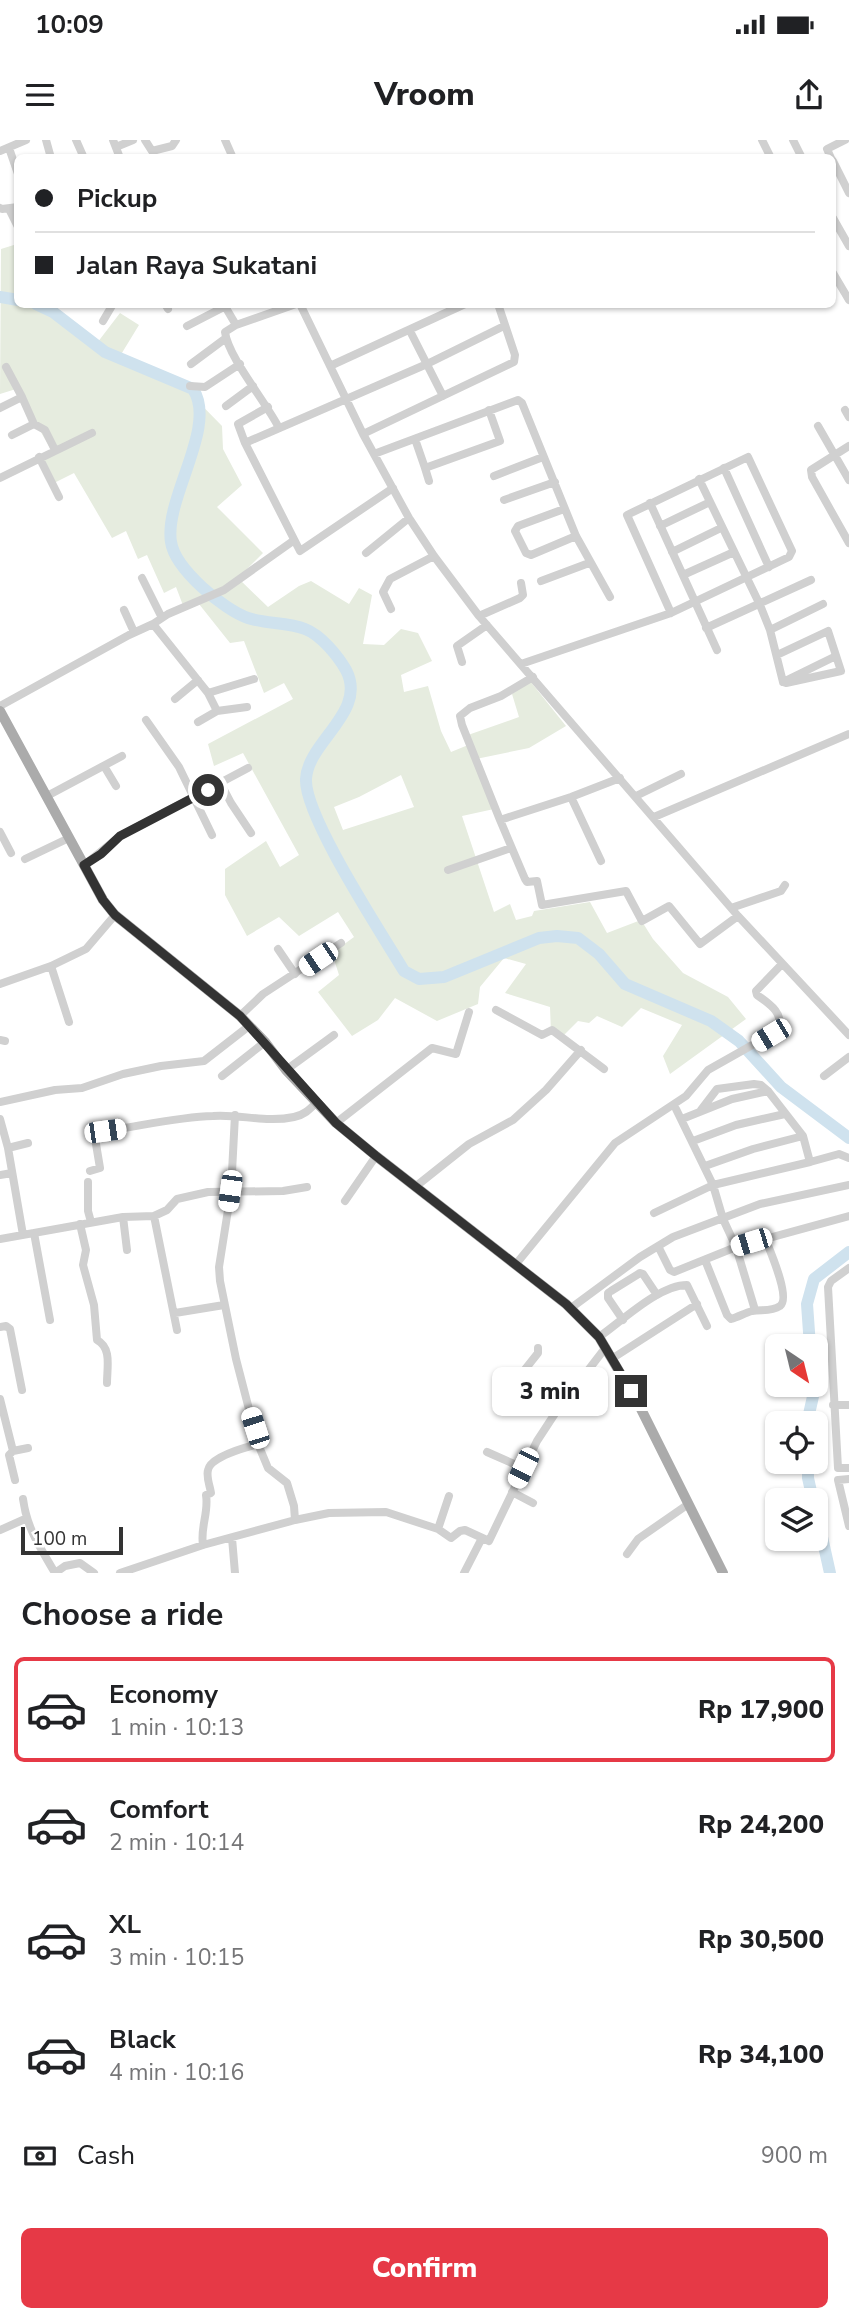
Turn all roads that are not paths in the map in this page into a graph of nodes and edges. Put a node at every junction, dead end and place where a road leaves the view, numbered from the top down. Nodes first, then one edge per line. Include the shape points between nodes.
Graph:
1 (26, 140) edge
2 (133, 140) edge
3 (176, 140) edge
4 (845, 140) edge
5 (115, 143) edge
6 (4, 149) edge
7 (149, 149) edge
8 (832, 154) edge
9 (14, 167) edge
10 (836, 168) edge
11 (849, 193) edge
12 (836, 226) edge
13 (849, 246) edge
14 (836, 278) edge
15 (849, 300) edge
16 (111, 308) edge
17 (286, 308) edge
18 (300, 308) edge
19 (457, 308) edge
20 (499, 308) edge
21 (103, 321) dead end
22 (236, 325) junction
23 (187, 326) dead end
24 (504, 326) junction
25 (410, 331) junction
26 (226, 338) junction
27 (191, 364) dead end
28 (240, 364) junction
29 (427, 364) junction
30 (330, 366) junction
31 (6, 367) dead end
32 (190, 386) dead end
33 (253, 386) junction
34 (443, 396) junction
35 (22, 397) junction
36 (347, 400) junction
37 (226, 406) dead end
38 (268, 407) junction
39 (0, 408) edge
40 (488, 410) junction
41 (34, 424) junction
42 (818, 426) dead end
43 (279, 428) junction
44 (92, 433) dead end
45 (363, 434) junction
46 (12, 435) dead end
47 (415, 439) junction
48 (245, 443) junction
49 (849, 446) edge
50 (55, 450) junction
51 (374, 454) junction
52 (834, 454) junction
53 (39, 457) junction
54 (543, 457) junction
55 (425, 468) junction
56 (724, 468) junction
57 (494, 476) dead end
58 (0, 478) edge
59 (699, 480) junction
60 (849, 480) edge
61 (429, 481) dead end
62 (555, 482) junction
63 (393, 488) junction
64 (59, 497) dead end
65 (504, 500) dead end
66 (710, 502) junction
67 (650, 503) junction
68 (564, 509) junction
69 (409, 518) junction
70 (660, 526) junction
71 (721, 528) junction
72 (576, 536) junction
73 (293, 541) junction
74 (849, 543) edge
75 (671, 552) junction
76 (734, 552) junction
77 (366, 553) dead end
78 (433, 556) junction
79 (589, 563) junction
80 (769, 567) junction
81 (683, 575) junction
82 (746, 577) junction
83 (142, 578) dead end
84 (811, 580) dead end
85 (541, 581) dead end
86 (521, 583) dead end
87 (610, 597) dead end
88 (696, 601) junction
89 (823, 604) dead end
90 (760, 605) junction
91 (391, 609) dead end
92 (124, 610) dead end
93 (671, 613) junction
94 (479, 616) junction
95 (162, 618) junction
96 (153, 624) junction
97 (487, 625) junction
98 (706, 628) junction
99 (770, 630) junction
100 (134, 632) junction
101 (717, 650) dead end
102 (777, 655) junction
103 (836, 656) junction
104 (462, 662) dead end
105 (521, 664) junction
106 (533, 677) junction
107 (254, 679) dead end
108 (198, 680) junction
109 (783, 682) junction
110 (208, 693) junction
111 (175, 699) dead end
112 (247, 707) dead end
113 (0, 711) edge
114 (217, 711) junction
115 (146, 720) dead end
116 (198, 723) dead end
117 (849, 734) edge
118 (122, 756) dead end
119 (104, 766) junction
120 (248, 768) dead end
121 (681, 774) dead end
122 (620, 778) junction
123 (221, 784) junction
124 (116, 786) dead end
125 (194, 795) junction
126 (47, 796) junction
127 (636, 796) junction
128 (571, 797) junction
129 (654, 817) junction
130 (500, 820) junction
131 (0, 832) edge
132 (251, 833) dead end
133 (212, 835) dead end
134 (69, 838) junction
135 (511, 848) junction
136 (11, 853) dead end
137 (25, 859) dead end
138 (601, 861) dead end
139 (84, 865) junction
140 (448, 870) dead end
141 (785, 885) dead end
142 (731, 908) junction
143 (115, 915) junction
144 (738, 916) junction
145 (341, 943) dead end
146 (278, 949) dead end
147 (782, 964) junction
148 (51, 967) junction
149 (295, 974) junction
150 (0, 984) edge
151 (496, 1010) dead end
152 (469, 1012) dead end
153 (240, 1016) junction
154 (69, 1022) dead end
155 (249, 1026) junction
156 (334, 1035) dead end
157 (849, 1035) edge
158 (265, 1042) junction
159 (582, 1050) junction
160 (849, 1057) edge
161 (604, 1069) dead end
162 (286, 1070) junction
163 (222, 1076) dead end
164 (824, 1076) dead end
165 (768, 1091) junction
166 (0, 1102) edge
167 (316, 1103) junction
168 (676, 1109) dead end
169 (701, 1110) junction
170 (785, 1114) junction
171 (235, 1115) junction
172 (0, 1119) edge
173 (682, 1119) junction
174 (336, 1123) junction
175 (803, 1136) junction
176 (693, 1141) junction
177 (28, 1143) dead end
178 (8, 1148) junction
179 (376, 1156) junction
180 (849, 1158) edge
181 (810, 1162) junction
182 (705, 1166) junction
183 (90, 1171) dead end
184 (12, 1173) junction
185 (0, 1175) edge
186 (88, 1182) dead end
187 (712, 1185) junction
188 (849, 1185) edge
189 (307, 1187) dead end
190 (415, 1187) junction
191 (230, 1191) junction
192 (345, 1201) dead end
193 (654, 1213) dead end
194 (154, 1216) junction
195 (849, 1216) edge
196 (123, 1217) junction
197 (723, 1219) junction
198 (91, 1222) junction
199 (80, 1224) junction
200 (34, 1233) junction
201 (23, 1235) junction
202 (765, 1238) junction
203 (0, 1239) edge
204 (658, 1246) junction
205 (736, 1247) junction
206 (127, 1250) dead end
207 (705, 1260) junction
208 (516, 1264) junction
209 (849, 1268) edge
210 (657, 1295) junction
211 (697, 1304) junction
212 (224, 1305) junction
213 (569, 1306) junction
214 (755, 1310) junction
215 (175, 1313) junction
216 (50, 1320) dead end
217 (623, 1320) junction
218 (707, 1326) dead end
219 (0, 1327) edge
220 (177, 1330) dead end
221 (602, 1342) junction
222 (538, 1348) dead end
223 (613, 1358) junction
224 (107, 1383) dead end
225 (22, 1390) dead end
226 (0, 1399) edge
227 (833, 1405) junction
228 (849, 1405) edge
229 (556, 1412) junction
230 (258, 1444) junction
231 (28, 1448) dead end
232 (13, 1451) junction
233 (487, 1452) dead end
234 (523, 1468) junction
235 (838, 1468) junction
236 (849, 1468) edge
237 (849, 1479) edge
238 (15, 1480) dead end
239 (838, 1480) junction
240 (512, 1492) junction
241 (449, 1496) dead end
242 (23, 1499) dead end
243 (533, 1503) dead end
244 (687, 1505) junction
245 (26, 1519) junction
246 (295, 1520) junction
247 (849, 1526) edge
248 (438, 1529) junction
249 (0, 1530) edge
250 (232, 1538) junction
251 (482, 1538) junction
252 (202, 1545) junction
253 (627, 1554) dead end
254 (125, 1572) edge
255 (55, 1573) edge
256 (94, 1573) edge
257 (235, 1573) edge
258 (464, 1573) edge
259 (723, 1573) edge

1 - 6 street
2 - 5 street
3 - 7 street via 172,146
4 - 8 street
6 - 9 street
10 - 11 street
12 - 13 street
14 - 15 street
16 - 21 street
17 - 22 street
18 - 30 street
19 - 25 street
20 - 24 street
22 - 23 street via 222,308
22 - 26 street via 226,330
24 - 29 street
24 - 34 street via 516,359
25 - 29 street
25 - 30 street
26 - 27 street
26 - 28 street
28 - 32 street via 205,387
28 - 33 street
29 - 34 street
29 - 36 street
30 - 36 street
31 - 35 street
33 - 37 street
33 - 38 street
34 - 45 street
35 - 39 street
35 - 41 street
36 - 43 street
36 - 45 street
38 - 43 street
38 - 48 street via 238,424
40 - 47 street
40 - 54 street via 516,399 522,403
40 - 55 street via 499,442
41 - 46 street
41 - 50 street via 45,430
42 - 52 street
43 - 48 street
44 - 50 street
45 - 51 street
47 - 51 street
47 - 55 street
48 - 73 street
49 - 52 street
50 - 53 street
51 - 63 street
52 - 60 street
52 - 74 street via 812,467 811,473
53 - 58 street
53 - 64 street
54 - 57 street
54 - 62 street
55 - 61 street
56 - 59 street
56 - 80 street
56 - 80 street via 749,459 792,551
59 - 66 street
59 - 67 street
62 - 65 street
62 - 68 street
63 - 69 street
63 - 73 street via 303,550
66 - 70 street
66 - 71 street
67 - 70 street
67 - 93 street via 627,515
68 - 72 street
68 - 72 street via 515,531 530,555
69 - 77 street
69 - 78 street
70 - 75 street
71 - 75 street
71 - 76 street
72 - 79 street
73 - 95 street via 224,590
75 - 81 street
76 - 81 street
76 - 82 street
78 - 91 street via 390,579 383,592
78 - 94 street
79 - 85 street
79 - 87 street
80 - 82 street
81 - 88 street
82 - 88 street
82 - 90 street
83 - 95 street
84 - 90 street
86 - 94 street via 520,598
88 - 93 street
88 - 98 street
89 - 99 street
90 - 98 street
90 - 99 street
92 - 100 street
93 - 105 street
94 - 97 street
95 - 96 street
96 - 100 street
96 - 108 street
97 - 104 street via 457,646
97 - 105 street
98 - 101 street
99 - 102 street
100 - 113 street
102 - 103 street via 828,631
102 - 109 street
103 - 109 street
103 - 109 street via 839,672
105 - 106 street
106 - 122 street
106 - 130 street via 460,716
107 - 110 street
108 - 110 street
108 - 111 street
110 - 114 street
112 - 114 street
113 - 126 main road
114 - 116 street
115 - 125 street
117 - 129 street
118 - 119 street
119 - 124 street
119 - 126 street
120 - 123 street
121 - 127 street
122 - 127 street
122 - 128 street
123 - 125 street
123 - 132 street
125 - 133 street
125 - 139 street via 120,836
126 - 134 main road
127 - 129 street
128 - 130 street
128 - 138 street
129 - 142 street
130 - 135 street
131 - 136 street
134 - 137 street
134 - 139 main road
135 - 140 street
135 - 144 street via 526,881 537,881 542,905 626,891 642,921 670,906 699,944
139 - 143 main road
141 - 142 street via 781,891
142 - 144 street
143 - 148 street via 90,946
143 - 153 main road
144 - 147 street
145 - 149 street
146 - 149 street
147 - 157 street
147 - 208 street via 756,991 781,1020 777,1031 708,1070 686,1096 615,1143
148 - 150 street
148 - 154 street
149 - 153 street via 263,994
151 - 159 street via 542,1035 552,1030
152 - 174 street via 456,1054 432,1048
153 - 155 main road
155 - 158 main road
155 - 166 street via 204,1060
156 - 162 street
158 - 162 main road
158 - 163 street
159 - 161 street
159 - 190 street via 513,1120 469,1144
160 - 164 street
162 - 167 main road
165 - 169 street
165 - 169 street via 754,1084 717,1090
165 - 170 street
167 - 171 street via 303,1115 283,1119
167 - 174 main road
168 - 173 street
169 - 173 street
170 - 175 street
170 - 176 street
171 - 183 street via 105,1131 95,1138 100,1168
171 - 191 street
172 - 178 street
173 - 176 street
174 - 179 main road
175 - 181 street
175 - 182 street
176 - 182 street
177 - 178 street
178 - 184 street
179 - 190 main road
179 - 192 street
180 - 181 street via 839,1154
181 - 187 street
182 - 187 street
184 - 185 street
184 - 201 street
186 - 198 street
187 - 193 street
187 - 197 street
188 - 197 street via 760,1204
189 - 191 street
190 - 208 main road
191 - 194 street via 182,1197
191 - 212 street via 219,1267
194 - 196 street
194 - 215 street
195 - 202 street
196 - 198 street
196 - 206 street
197 - 204 street
197 - 205 street
198 - 199 street
199 - 200 street
199 - 224 street via 97,1340 107,1349
200 - 201 street
200 - 216 street
201 - 203 street
202 - 205 street
202 - 214 street via 785,1301 774,1309
204 - 207 street via 672,1271
204 - 213 street
205 - 207 street
205 - 214 street
207 - 214 street via 728,1317
208 - 213 main road
209 - 227 street via 828,1287
210 - 211 street via 685,1285
210 - 217 street
210 - 217 street via 640,1273 611,1290 608,1298
211 - 218 street
211 - 223 street
212 - 215 street
212 - 230 street
213 - 221 main road
215 - 220 street
217 - 221 street
219 - 225 street via 10,1329
221 - 223 main road
221 - 229 street
222 - 229 street via 515,1382
223 - 244 main road
226 - 232 street
227 - 228 street
227 - 235 street
229 - 234 street
230 - 246 street via 268,1468 287,1483
230 - 252 street via 234,1451 208,1468 211,1493 206,1495
231 - 232 street
232 - 238 street via 9,1457
233 - 234 street
234 - 240 street
235 - 236 street
235 - 239 street
237 - 239 street
239 - 247 street
240 - 243 street
240 - 251 street via 490,1540
241 - 248 street
242 - 245 street
244 - 253 street via 638,1539
244 - 259 main road
245 - 249 street
245 - 255 street
246 - 248 street via 329,1513 386,1512
246 - 250 street
248 - 251 street via 451,1538 465,1530
250 - 252 street
250 - 257 street
251 - 258 street
252 - 254 street
255 - 256 street via 80,1563

